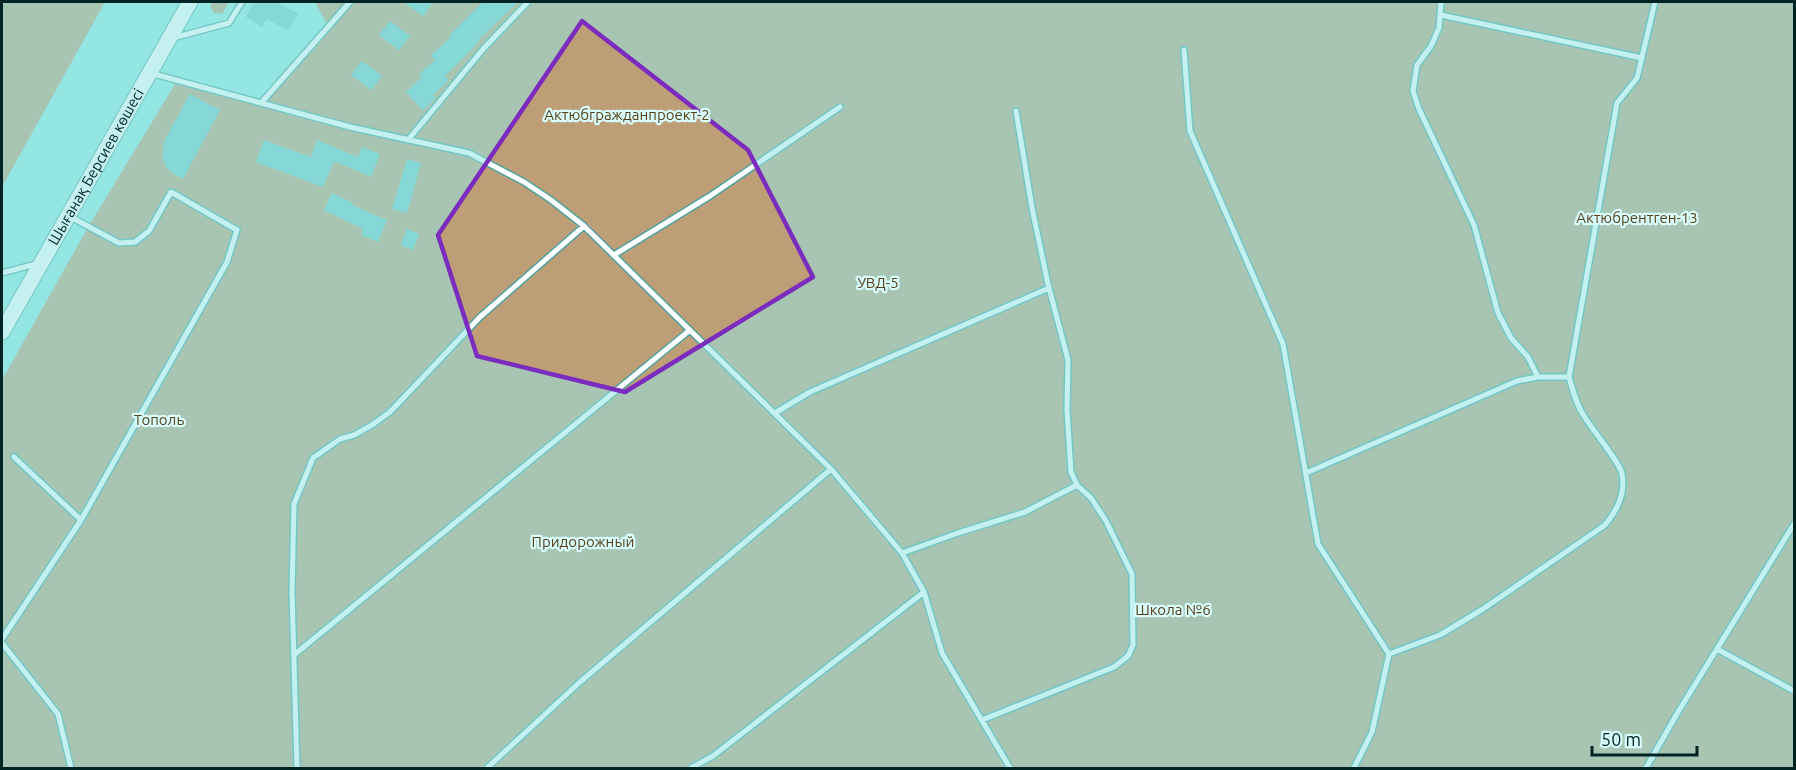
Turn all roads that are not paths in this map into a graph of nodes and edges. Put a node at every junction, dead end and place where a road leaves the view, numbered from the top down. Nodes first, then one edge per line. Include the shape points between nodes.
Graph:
1 (190, 2) edge
2 (242, 2) edge
3 (350, 2) edge
4 (528, 2) edge
5 (1441, 2) edge
6 (1655, 2) edge
7 (1440, 15) junction
8 (168, 39) junction
9 (1184, 50) dead end
10 (1642, 58) junction
11 (149, 73) junction
12 (261, 103) junction
13 (840, 107) dead end
14 (1016, 111) dead end
15 (408, 140) junction
16 (68, 215) junction
17 (584, 226) junction
18 (614, 255) junction
19 (41, 263) junction
20 (2, 273) edge
21 (1048, 288) junction
22 (690, 330) junction
23 (2, 332) edge
24 (1538, 377) junction
25 (1569, 377) junction
26 (775, 413) junction
27 (14, 458) dead end
28 (831, 469) junction
29 (1306, 473) junction
30 (1077, 484) junction
31 (81, 520) junction
32 (1794, 524) edge
33 (902, 553) junction
34 (924, 592) junction
35 (2, 641) edge
36 (1717, 649) junction
37 (1389, 654) junction
38 (294, 655) junction
39 (1794, 691) edge
40 (982, 720) junction
41 (71, 768) edge
42 (297, 768) edge
43 (487, 768) edge
44 (691, 768) edge
45 (1010, 768) edge
46 (1354, 768) edge
47 (1646, 768) edge

1 - 8 main road, Шығанақ Берсиев көшесі
2 - 8 lane via 229,23
3 - 12 lane
4 - 15 lane via 484,48
5 - 7 lane
6 - 10 lane
7 - 10 lane
7 - 24 lane via 1431,46 1417,65 1413,91 1474,225 1498,313
8 - 11 main road, Шығанақ Берсиев көшесі
9 - 29 lane via 1190,131 1283,344
10 - 25 lane via 1637,78 1617,103
11 - 12 lane
11 - 16 main road, Шығанақ Берсиев көшесі
12 - 15 lane
13 - 18 lane via 710,196
14 - 21 lane
15 - 17 lane via 469,153 524,182
16 - 19 main road, Шығанақ Берсиев көшесі
16 - 31 lane via 119,243 135,242 149,231 171,192 237,230 227,262
17 - 18 lane
17 - 38 lane via 480,316 390,412 313,458 294,504
18 - 22 lane
19 - 20 lane
19 - 23 main road, Шығанақ Берсиев көшесі
21 - 26 lane via 810,392
21 - 30 lane via 1068,360 1070,462
22 - 26 lane
22 - 38 lane
24 - 25 lane
24 - 29 lane via 1517,381
25 - 37 lane via 1582,415 1622,472 1623,494 1616,512 1605,525 1483,609 1440,635
26 - 28 lane
27 - 31 lane
28 - 33 lane
28 - 43 lane via 580,682
29 - 37 lane via 1318,544
30 - 33 lane via 1024,512
30 - 40 lane via 1106,521 1132,574 1133,645 1128,656 1113,667
31 - 35 lane
32 - 36 lane
33 - 34 lane
34 - 40 lane via 942,653
34 - 44 lane via 713,756
35 - 41 lane via 58,714
36 - 39 lane
36 - 47 lane
37 - 46 lane via 1372,732
38 - 42 lane
40 - 45 lane

